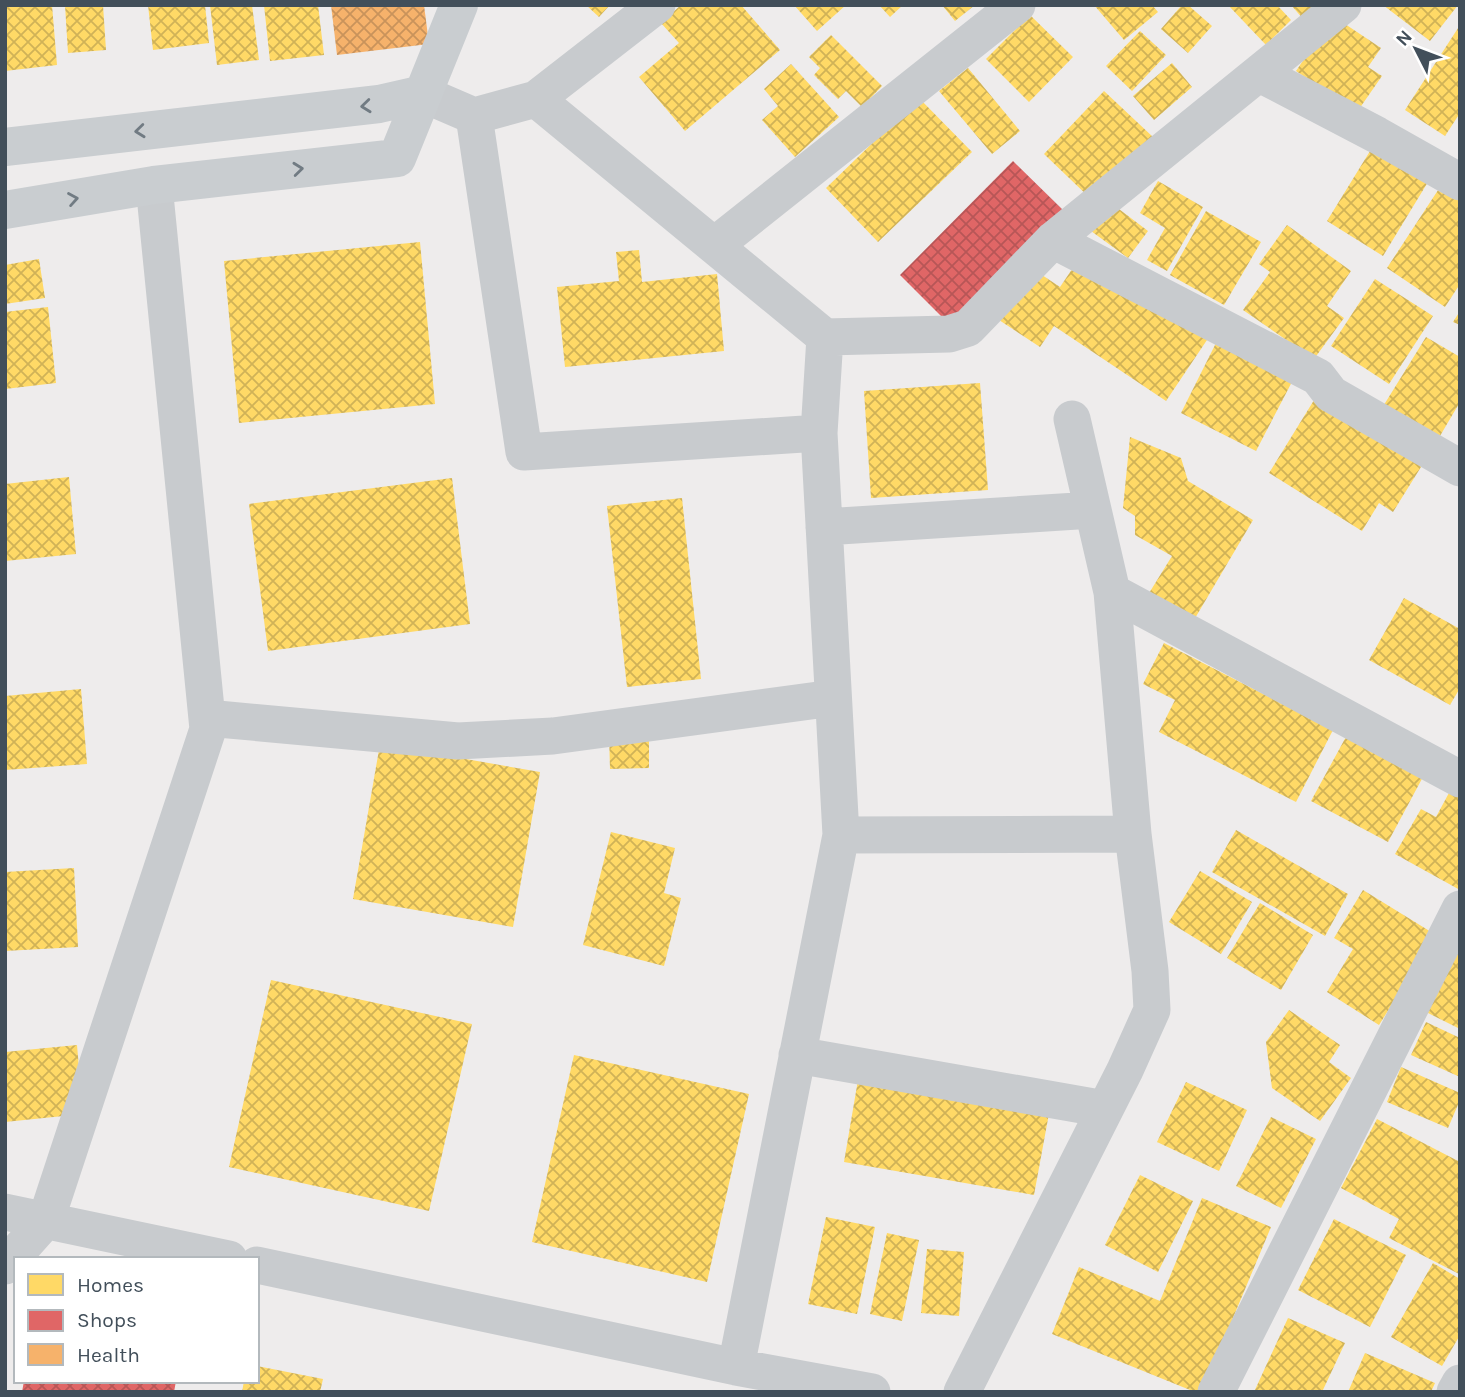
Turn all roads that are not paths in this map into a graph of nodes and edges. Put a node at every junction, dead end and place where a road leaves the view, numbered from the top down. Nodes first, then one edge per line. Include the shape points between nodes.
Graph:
1 (459, 5) edge
2 (657, 5) edge
3 (1017, 5) edge
4 (1343, 5) edge
5 (1260, 74) junction
6 (423, 94) junction
7 (536, 99) junction
8 (474, 116) junction
9 (5, 146) edge
10 (1460, 182) edge
11 (154, 185) junction
12 (5, 210) edge
13 (1053, 240) junction
14 (715, 245) junction
15 (825, 337) junction
16 (1072, 419) dead end
17 (819, 433) junction
18 (1460, 468) edge
19 (1093, 510) junction
20 (824, 527) junction
21 (1112, 592) junction
22 (833, 698) junction
23 (207, 718) junction
24 (1460, 779) edge
25 (1133, 834) junction
26 (841, 835) junction
27 (1460, 909) edge
28 (797, 1055) junction
29 (1105, 1109) junction
30 (5, 1212) edge
31 (46, 1220) junction
32 (220, 1257) edge
33 (259, 1265) edge
34 (5, 1266) edge
35 (736, 1367) junction
36 (1460, 1383) edge
37 (872, 1392) edge
38 (962, 1392) edge
39 (1216, 1392) edge
40 (1455, 1392) edge

1 - 6 street
2 - 7 street
3 - 14 street
4 - 5 street
5 - 10 street
5 - 13 street
6 - 8 street
6 -> 9 street via 379,104
11 -> 6 street via 397,158
7 - 8 street
7 - 14 street
8 - 17 street via 524,452
12 -> 11 street
11 - 23 street
13 - 15 street via 968,328 949,334
13 - 18 street via 1318,377 1331,394
14 - 15 street
15 - 17 street
16 - 19 street
17 - 20 street
19 - 20 street
19 - 21 street
20 - 22 street
21 - 24 street
21 - 25 street
22 - 23 street via 553,736 458,741
22 - 26 street
23 - 31 street via 208,729
25 - 26 street
25 - 29 street via 1152,1010
26 - 28 street
27 - 39 street
28 - 29 street
28 - 35 street
29 - 38 street
30 - 31 street
31 - 32 street
31 - 34 street
33 - 35 street
35 - 37 street
36 - 40 street

